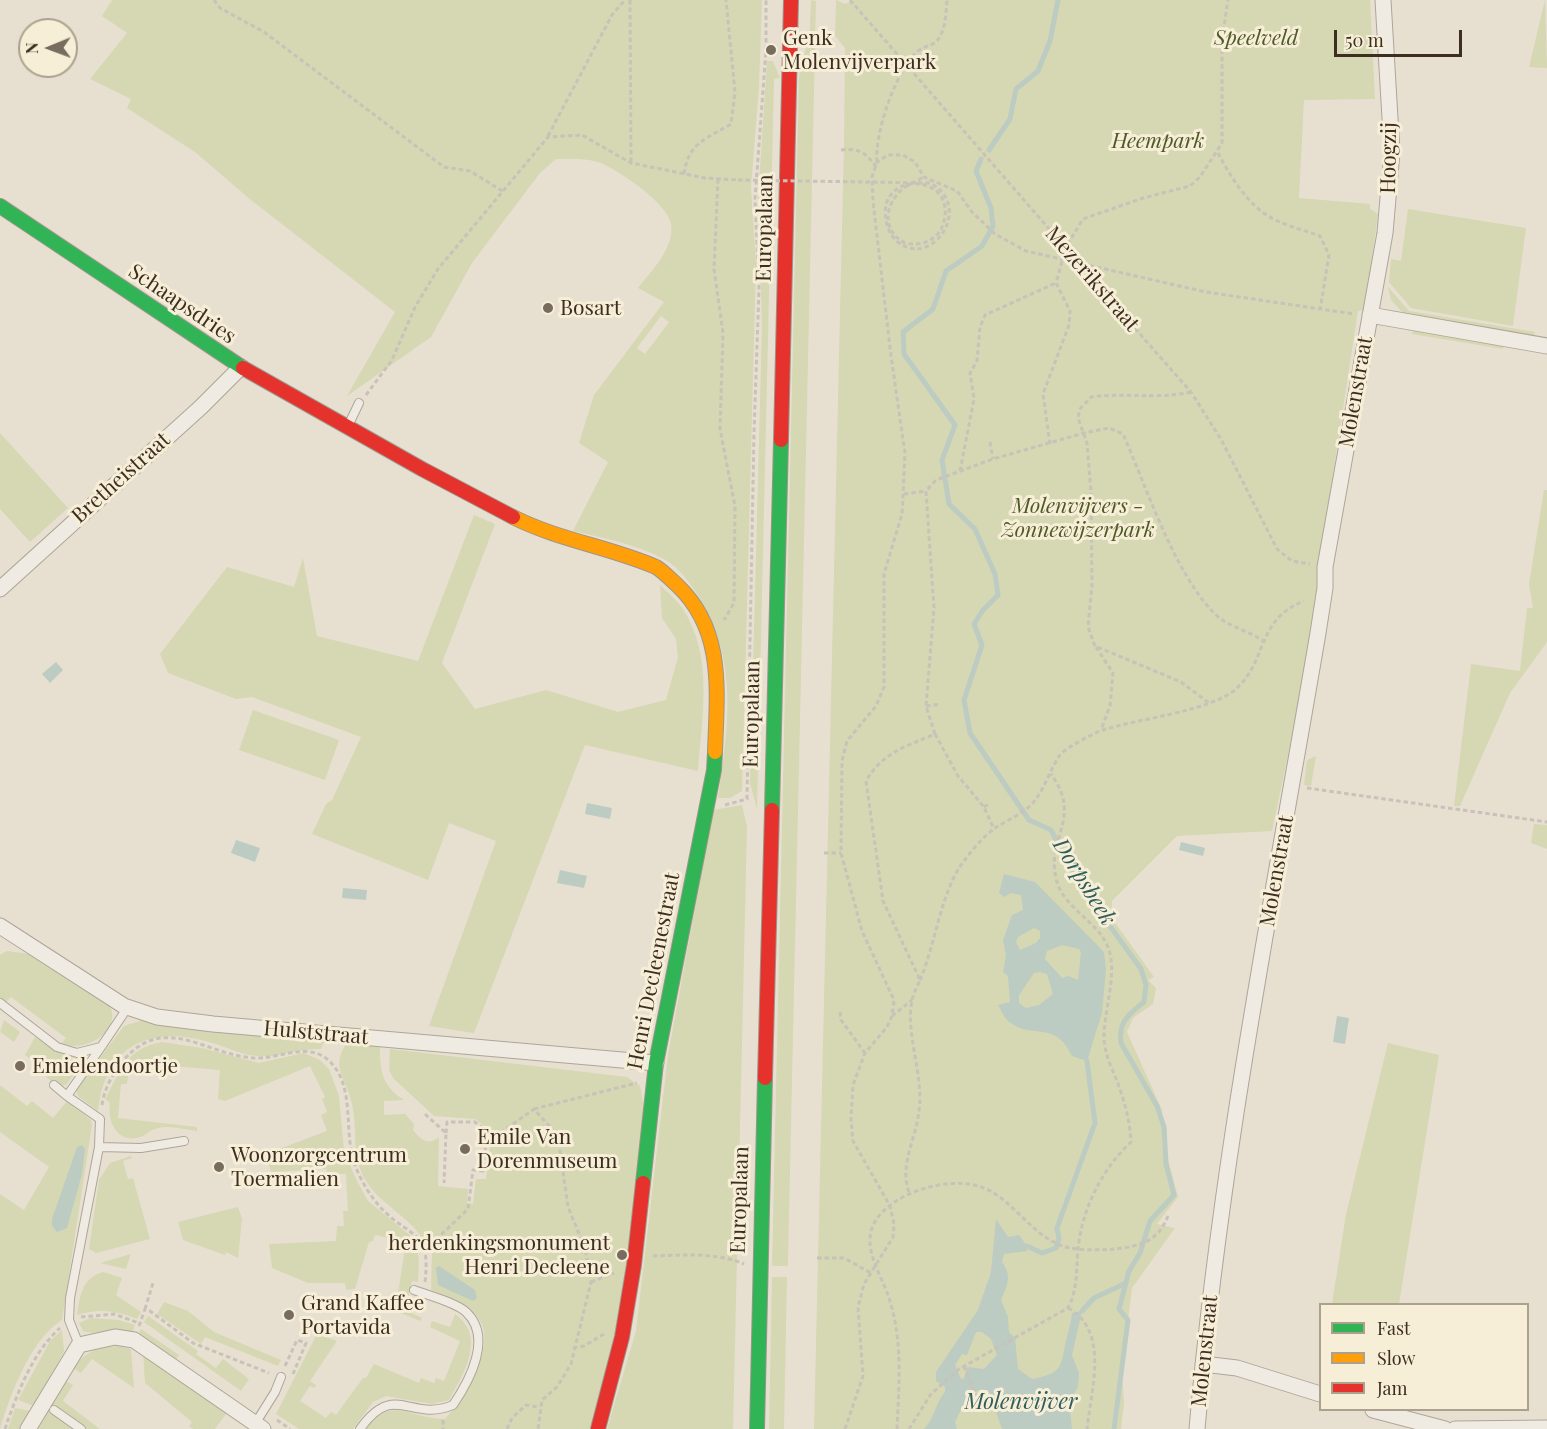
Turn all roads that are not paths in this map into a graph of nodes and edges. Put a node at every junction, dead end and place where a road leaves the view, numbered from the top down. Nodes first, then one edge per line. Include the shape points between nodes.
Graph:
1 (791, 0) edge
2 (1383, 0) edge
3 (4, 215) edge
4 (1367, 315) junction
5 (1547, 346) edge
6 (241, 367) junction
7 (359, 403) road end
8 (347, 427) junction
9 (630, 557) joint
10 (0, 589) edge
11 (1, 929) edge
12 (0, 1003) edge
13 (128, 1007) junction
14 (101, 1047) junction
15 (656, 1063) junction
16 (54, 1085) dead end
17 (67, 1096) junction
18 (184, 1141) dead end
19 (99, 1147) junction
20 (414, 1290) dead end
21 (79, 1345) junction
22 (1203, 1364) junction
23 (281, 1377) road end
24 (1319, 1394) edge
25 (54, 1410) dead end
26 (1377, 1411) edge
27 (258, 1423) edge
28 (1547, 1428) edge
29 (28, 1429) edge
30 (81, 1429) edge
31 (360, 1429) edge
32 (598, 1429) edge
33 (757, 1429) edge
34 (1197, 1429) edge
35 (1445, 1429) edge
36 (1455, 1429) edge

1 - 33 street, Europalaan
2 - 4 street, Hoogzij via 1392,152 1385,233
3 - 6 street, Schaapsdries
4 - 5 street
4 - 22 street, Molenstraat via 1316,644 1228,1157
6 - 8 street, Schaapsdries
6 - 10 street, Bretheistraat
7 - 8 lane
8 - 9 street, Schaapsdries via 533,527
9 - 15 street, Henri Decleenestraat via 658,568 693,600 704,618 715,657 717,687 714,770
11 - 13 street, Hulststraat
12 - 14 lane via 57,1047 77,1053
13 - 14 lane
13 - 15 street, Hulststraat via 157,1017 213,1024
14 - 17 lane
15 - 32 street, Henri Decleenestraat via 634,1265 614,1377
16 - 17 lane
17 - 19 lane via 100,1119
18 - 19 lane via 141,1148
19 - 21 lane via 70,1298 69,1320
20 - 31 lane via 466,1311 479,1330 477,1357 453,1405 426,1412 393,1403 380,1407
21 - 27 street via 115,1337 134,1340
21 - 29 street
22 - 24 street via 1237,1368
22 - 34 street, Molenstraat
23 - 27 lane
25 - 30 lane
26 - 35 street
28 - 36 street

